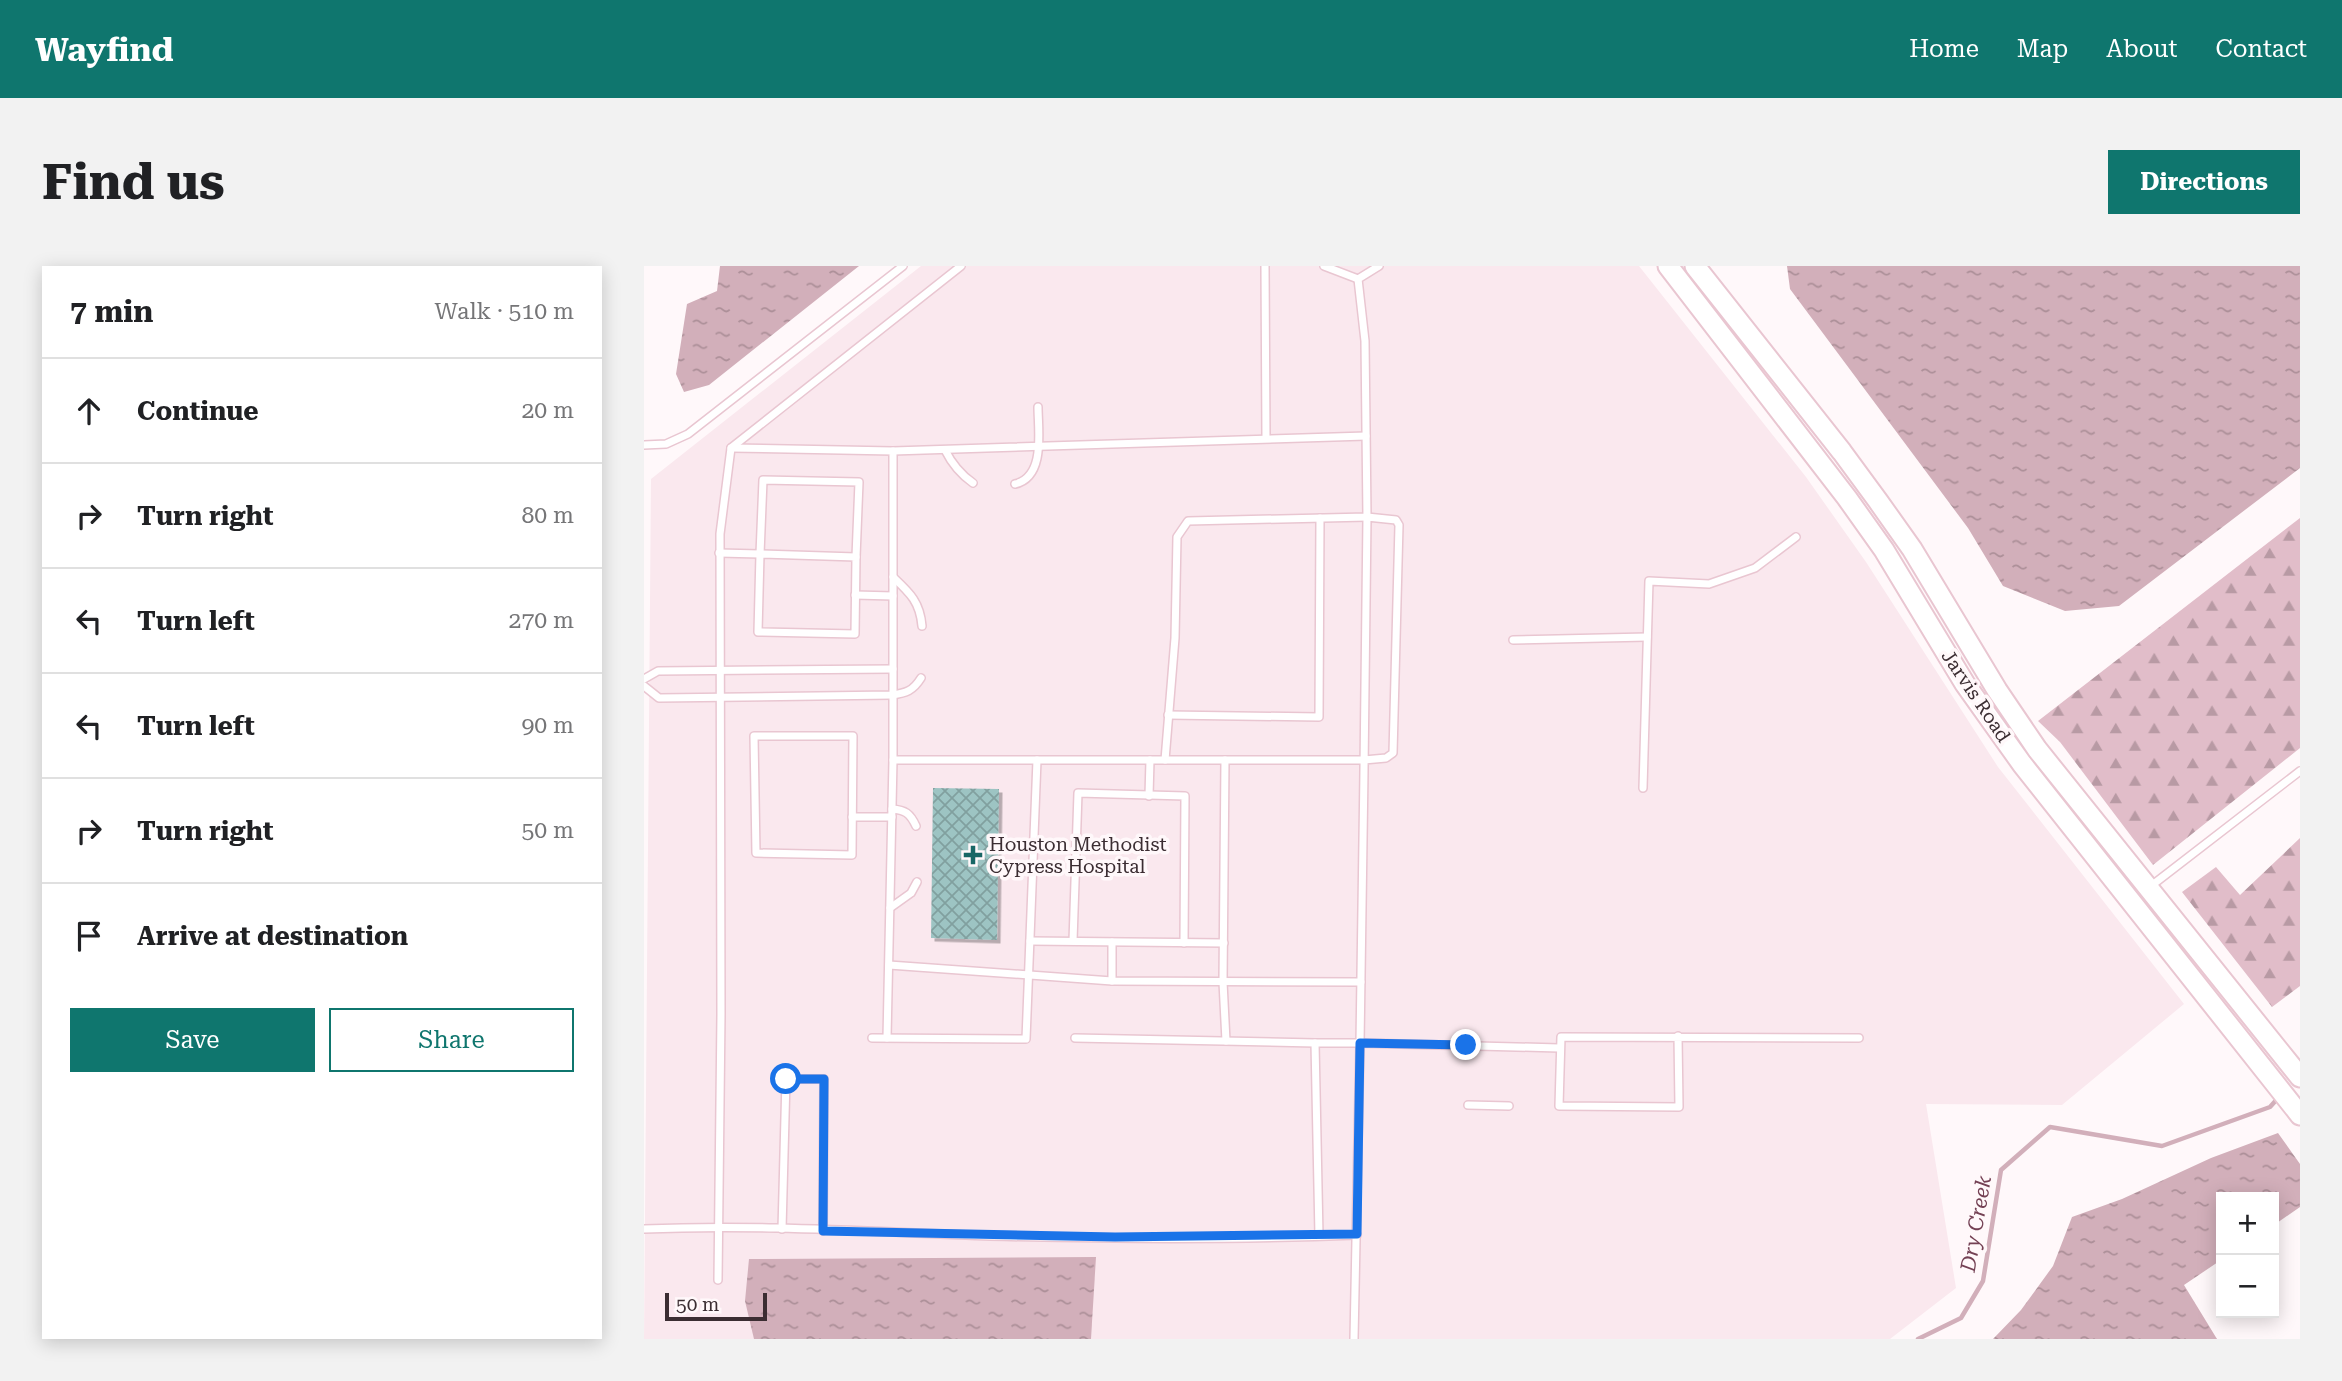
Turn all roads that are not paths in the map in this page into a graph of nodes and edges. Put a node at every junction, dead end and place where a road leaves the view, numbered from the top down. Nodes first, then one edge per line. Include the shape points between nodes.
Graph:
1 (903, 266) edge
2 (961, 266) edge
3 (1265, 266) edge
4 (1324, 266) edge
5 (1379, 266) edge
6 (1668, 266) edge
7 (1695, 266) edge
8 (1358, 279) junction
9 (1038, 407) dead end
10 (1366, 436) junction
11 (1266, 438) junction
12 (644, 445) edge
13 (1038, 447) junction
14 (731, 448) junction
15 (945, 450) junction
16 (893, 451) junction
17 (973, 483) dead end
18 (1015, 484) dead end
19 (1367, 517) junction
20 (1320, 518) junction
21 (1796, 537) dead end
22 (719, 553) junction
23 (760, 554) junction
24 (856, 557) junction
25 (893, 577) junction
26 (855, 595) junction
27 (893, 596) junction
28 (922, 626) dead end
29 (1647, 637) junction
30 (1513, 640) dead end
31 (720, 669) junction
32 (893, 670) junction
33 (920, 678) dead end
34 (644, 679) edge
35 (644, 686) edge
36 (892, 695) junction
37 (720, 697) junction
38 (1168, 715) junction
39 (2039, 752) junction
40 (893, 760) junction
41 (1037, 760) junction
42 (1150, 760) junction
43 (1165, 760) junction
44 (1225, 760) junction
45 (1364, 760) junction
46 (2022, 764) junction
47 (2300, 771) edge
48 (1643, 788) dead end
49 (1149, 796) junction
50 (892, 813) junction
51 (852, 817) junction
52 (916, 826) dead end
53 (917, 882) dead end
54 (2149, 887) junction
55 (890, 908) junction
56 (1030, 941) junction
57 (1073, 941) junction
58 (1112, 942) junction
59 (1184, 943) junction
60 (1224, 943) junction
61 (889, 965) junction
62 (1028, 974) junction
63 (1112, 981) junction
64 (1223, 982) junction
65 (1362, 982) junction
66 (1678, 1036) junction
67 (872, 1038) dead end
68 (887, 1038) junction
69 (1075, 1038) dead end
70 (1859, 1038) dead end
71 (1226, 1041) junction
72 (1315, 1043) junction
73 (1360, 1043) junction
74 (1559, 1048) junction
75 (2300, 1077) edge
76 (1468, 1105) dead end
77 (1508, 1106) dead end
78 (2300, 1115) edge
79 (719, 1226) junction
80 (644, 1229) edge
81 (782, 1229) junction
82 (823, 1231) junction
83 (1357, 1234) junction
84 (1319, 1236) junction
85 (718, 1280) dead end
86 (1354, 1339) edge

1 - 12 lane via 688,434 666,444
2 - 14 lane
3 - 11 lane
4 - 8 lane
5 - 8 lane
6 - 46 street, Jarvis Road via 1855,508 1965,684
7 - 39 street, Jarvis Road via 1912,549
8 - 10 lane via 1365,341
9 - 13 lane
10 - 11 lane
10 - 19 lane
11 - 13 lane
13 - 15 lane
13 - 18 lane via 1036,466
14 - 16 lane
14 - 22 lane
15 - 16 lane
15 - 17 lane via 957,470
16 - 25 lane
19 - 20 lane
19 - 45 lane
19 - 45 lane via 1396,520 1399,525 1394,753
20 - 38 lane via 1188,521 1177,537
20 - 38 lane via 1319,716
21 - 29 lane via 1755,568 1709,584 1649,581
22 - 23 lane
22 - 31 lane
23 - 24 lane
23 - 24 lane via 763,480 859,482
23 - 26 lane via 758,632 855,634
24 - 26 lane
25 - 27 lane
25 - 28 lane via 921,610
26 - 27 lane
27 - 32 lane
29 - 30 lane
29 - 48 lane
31 - 32 lane
31 - 34 lane via 659,671
31 - 37 lane
32 - 36 lane
33 - 36 lane via 908,693
35 - 37 lane via 659,698
36 - 37 lane
36 - 40 lane
37 - 79 lane
38 - 43 lane
39 - 46 street
39 - 54 street, Jarvis Road
40 - 41 lane
40 - 50 lane
41 - 42 lane
41 - 56 lane
42 - 43 lane
42 - 49 lane
43 - 44 lane
44 - 45 lane
44 - 60 lane
45 - 65 lane
46 - 78 street, Jarvis Road
47 - 54 lane
49 - 57 lane via 1078,793
49 - 59 lane via 1185,796
50 - 51 lane
50 - 52 lane via 904,810
50 - 55 lane
51 - 51 lane via 853,736 754,736 756,853 852,855
53 - 55 lane via 911,893
54 - 75 street, Jarvis Road
55 - 61 lane
56 - 57 lane
56 - 62 lane
57 - 58 lane
58 - 59 lane
58 - 63 lane
59 - 60 lane
60 - 64 lane
61 - 62 lane
61 - 68 lane
62 - 63 lane
62 - 68 lane via 1026,1040
63 - 64 lane
64 - 65 lane
64 - 71 lane
65 - 73 lane
66 - 70 lane
66 - 74 lane via 1560,1037
66 - 74 lane via 1679,1107 1559,1106
67 - 68 lane
69 - 71 lane
71 - 72 lane
72 - 73 lane
72 - 84 lane
73 - 74 lane
73 - 83 lane
76 - 77 lane
79 - 80 lane
79 - 81 lane
79 - 85 lane
81 - 82 lane
81 - 82 lane via 786,1079 824,1079
82 - 84 lane
83 - 84 lane
83 - 86 lane

